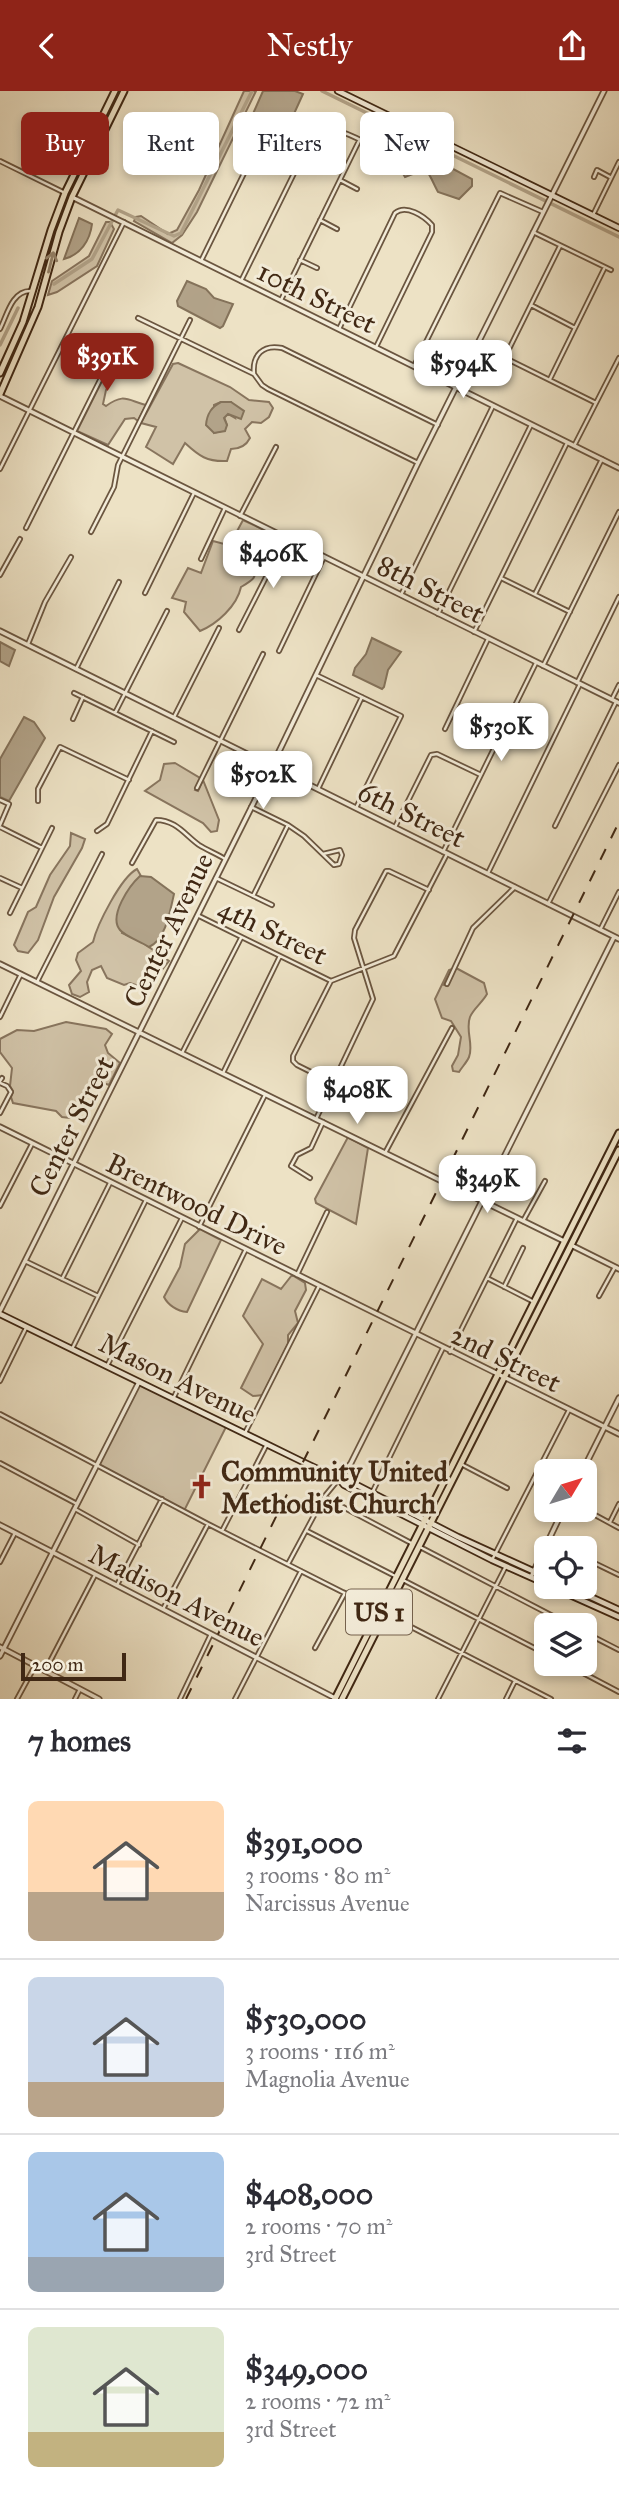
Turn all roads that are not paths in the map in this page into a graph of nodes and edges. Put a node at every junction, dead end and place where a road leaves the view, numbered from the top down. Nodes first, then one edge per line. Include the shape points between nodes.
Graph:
1 (124, 91) edge
2 (338, 91) edge
3 (604, 91) edge
4 (115, 92) edge
5 (115, 109) junction
6 (105, 112) edge
7 (109, 121) edge
8 (359, 141) joint
9 (0, 161) edge
10 (619, 162) edge
11 (74, 175) edge
12 (83, 175) edge
13 (243, 175) edge
14 (594, 177) dead end
15 (611, 178) junction
16 (340, 180) junction
17 (357, 189) dead end
18 (65, 193) junction
19 (553, 194) junction
20 (72, 197) junction
21 (543, 212) junction
22 (593, 215) junction
23 (320, 220) junction
24 (122, 221) junction
25 (619, 228) edge
26 (337, 229) dead end
27 (533, 232) junction
28 (560, 246) junction
29 (300, 260) junction
30 (201, 261) junction
31 (317, 268) dead end
32 (604, 269) junction
33 (611, 270) dead end
34 (241, 281) junction
35 (33, 291) junction
36 (281, 300) junction
37 (531, 305) junction
38 (38, 307) junction
39 (138, 318) dead end
40 (190, 320) dead end
41 (575, 328) junction
42 (0, 329) edge
43 (339, 329) junction
44 (181, 339) junction
45 (119, 342) dead end
46 (477, 344) junction
47 (376, 347) junction
48 (505, 357) junction
49 (619, 358) edge
50 (414, 366) junction
51 (0, 373) edge
52 (254, 374) junction
53 (549, 380) junction
54 (456, 387) junction
55 (0, 395) edge
56 (596, 403) junction
57 (493, 405) junction
58 (29, 411) junction
59 (438, 425) junction
60 (531, 425) junction
61 (74, 433) junction
62 (567, 442) junction
63 (574, 446) junction
64 (276, 447) dead end
65 (122, 457) junction
66 (602, 459) junction
67 (418, 463) junction
68 (619, 468) edge
69 (0, 469) edge
70 (194, 493) junction
71 (225, 508) junction
72 (619, 512) edge
73 (240, 516) junction
74 (26, 528) dead end
75 (91, 532) dead end
76 (286, 538) junction
77 (20, 539) dead end
78 (71, 557) dead end
79 (324, 557) junction
80 (201, 559) dead end
81 (0, 575) edge
82 (364, 577) junction
83 (501, 577) junction
84 (120, 582) dead end
85 (145, 593) dead end
86 (535, 594) junction
87 (401, 595) junction
88 (619, 597) edge
89 (167, 611) dead end
90 (570, 612) junction
91 (438, 614) junction
92 (219, 628) dead end
93 (239, 630) dead end
94 (0, 631) edge
95 (474, 632) junction
96 (488, 639) junction
97 (28, 644) junction
98 (278, 650) dead end
99 (263, 654) dead end
100 (537, 663) junction
101 (543, 666) junction
102 (76, 669) junction
103 (315, 674) junction
104 (579, 683) junction
105 (619, 685) edge
106 (74, 693) dead end
107 (125, 693) junction
108 (83, 697) junction
109 (363, 697) junction
110 (616, 701) edge
111 (115, 713) junction
112 (174, 717) junction
113 (73, 719) dead end
114 (445, 729) dead end
115 (152, 731) junction
116 (222, 740) junction
117 (174, 742) dead end
118 (619, 765) edge
119 (272, 766) junction
120 (481, 775) junction
121 (129, 779) junction
122 (197, 788) dead end
123 (318, 789) junction
124 (0, 800) edge
125 (38, 801) dead end
126 (251, 807) junction
127 (356, 808) junction
128 (288, 825) junction
129 (0, 826) edge
130 (555, 826) dead end
131 (394, 827) junction
132 (52, 828) dead end
133 (97, 831) dead end
134 (42, 848) junction
135 (102, 853) dead end
136 (445, 853) junction
137 (323, 854) junction
138 (225, 859) junction
139 (132, 863) dead end
140 (488, 873) junction
141 (0, 878) edge
142 (216, 878) junction
143 (515, 887) junction
144 (22, 888) junction
145 (429, 890) junction
146 (619, 892) edge
147 (253, 896) junction
148 (548, 904) junction
149 (272, 905) dead end
150 (10, 913) dead end
151 (197, 915) junction
152 (600, 930) junction
153 (242, 938) junction
154 (617, 938) edge
155 (280, 956) junction
156 (0, 964) edge
157 (364, 968) junction
158 (21, 974) junction
159 (331, 981) junction
160 (37, 982) junction
161 (447, 984) dead end
162 (0, 1017) edge
163 (452, 1028) dead end
164 (139, 1033) junction
165 (182, 1053) junction
166 (223, 1073) junction
167 (1, 1081) edge
168 (333, 1083) junction
169 (266, 1094) junction
170 (0, 1113) edge
171 (316, 1119) junction
172 (323, 1122) junction
173 (0, 1127) edge
174 (619, 1133) edge
175 (32, 1143) junction
176 (619, 1150) edge
177 (385, 1153) junction
178 (73, 1164) junction
179 (310, 1178) dead end
180 (545, 1181) dead end
181 (110, 1182) junction
182 (146, 1200) junction
183 (481, 1200) junction
184 (0, 1206) edge
185 (327, 1212) dead end
186 (182, 1218) junction
187 (517, 1218) junction
188 (523, 1221) junction
189 (199, 1227) junction
190 (568, 1243) junction
191 (523, 1248) dead end
192 (246, 1249) junction
193 (25, 1261) junction
194 (617, 1268) edge
195 (297, 1275) junction
196 (487, 1278) junction
197 (62, 1279) junction
198 (319, 1286) junction
199 (504, 1287) junction
200 (98, 1296) junction
201 (599, 1296) dead end
202 (534, 1302) junction
203 (0, 1312) edge
204 (376, 1314) joint
205 (27, 1327) junction
206 (415, 1335) junction
207 (443, 1348) junction
208 (72, 1349) junction
209 (450, 1352) junction
210 (107, 1366) junction
211 (502, 1376) junction
212 (0, 1381) edge
213 (139, 1382) junction
214 (619, 1398) edge
215 (173, 1399) junction
216 (569, 1410) junction
217 (0, 1414) edge
218 (604, 1427) junction
219 (245, 1434) junction
220 (619, 1434) edge
221 (267, 1444) junction
222 (588, 1459) edge
223 (0, 1463) edge
224 (461, 1464) junction
225 (97, 1465) junction
226 (339, 1479) junction
227 (507, 1488) dead end
228 (372, 1493) junction
229 (324, 1497) junction
230 (162, 1499) junction
231 (77, 1504) junction
232 (619, 1504) edge
233 (74, 1509) junction
234 (597, 1516) edge
235 (610, 1522) junction
236 (424, 1523) junction
237 (208, 1524) junction
238 (0, 1525) edge
239 (431, 1526) junction
240 (619, 1528) edge
241 (222, 1531) junction
242 (307, 1531) junction
243 (15, 1533) junction
244 (139, 1545) junction
245 (416, 1545) junction
246 (52, 1551) junction
247 (493, 1557) junction
248 (0, 1562) edge
249 (508, 1564) junction
250 (288, 1565) junction
251 (597, 1565) edge
252 (301, 1571) junction
253 (95, 1574) junction
254 (533, 1575) edge
255 (619, 1576) edge
256 (400, 1579) junction
257 (117, 1585) junction
258 (496, 1586) junction
259 (345, 1593) junction
260 (578, 1599) edge
261 (595, 1599) edge
262 (163, 1609) junction
263 (619, 1610) edge
264 (383, 1612) junction
265 (547, 1613) edge
266 (619, 1618) edge
267 (479, 1619) junction
268 (211, 1634) junction
269 (597, 1639) edge
270 (2, 1648) edge
271 (315, 1648) dead end
272 (534, 1648) edge
273 (619, 1650) edge
274 (461, 1653) junction
275 (0, 1656) edge
276 (257, 1657) junction
277 (35, 1666) junction
278 (45, 1671) junction
279 (589, 1676) edge
280 (515, 1681) junction
281 (80, 1689) junction
282 (619, 1692) edge
283 (17, 1699) edge
284 (75, 1699) edge
285 (99, 1699) edge
286 (180, 1699) edge
287 (235, 1699) edge
288 (337, 1699) edge
289 (438, 1699) edge
290 (506, 1699) edge
291 (551, 1699) edge

1 - 5 main road
2 - 19 main road
3 - 19 street, Center Avenue
4 - 5 main road
4 - 6 main road
5 - 7 main road
8 - 16 street
8 - 34 street via 325,129 311,139
9 - 18 street
10 - 15 street
11 - 18 main road
12 - 20 main road
13 - 30 street
14 - 15 street via 597,170
15 - 22 street
16 - 17 street
16 - 23 street
18 - 35 main road
19 - 21 street, Center Avenue
19 - 22 main road
20 - 24 street, 10th Street
38 -> 20 main road
21 - 27 street, Center Avenue
21 - 50 street via 500,193
22 - 25 main road
23 - 26 street
23 - 29 street
24 - 30 street, 10th Street
24 - 58 street
27 - 28 street
27 - 46 street, Center Avenue
28 - 32 street
28 - 37 street
29 - 31 street
29 - 36 street
30 - 34 street, 10th Street
32 - 33 street
32 - 41 street
34 - 36 street, 10th Street
35 - 38 main road
35 - 42 street via 18,293
35 - 51 main road
36 - 43 street, 10th Street
37 - 41 street
37 - 48 street
38 - 55 main road
39 - 44 street
40 - 44 street
41 - 53 street
43 - 47 street, 10th Street
43 - 47 street via 395,213 406,209 432,225 432,232
44 - 52 street
44 - 65 street
45 - 61 street
46 - 48 street
46 - 54 street, Center Avenue
47 - 50 street, 10th Street
48 - 53 street
49 - 56 street
50 - 54 street, 10th Street
52 - 59 street via 258,354 268,347 282,348
52 - 67 street via 268,389
53 - 56 street
54 - 57 street, 10th Street
54 - 59 street, Center Avenue
55 - 58 street, 8th Street
56 - 63 street
57 - 60 street, 10th Street
57 - 87 street
58 - 61 street, 8th Street
58 - 69 street
59 - 67 street, Center Avenue
60 - 62 street, 10th Street
60 - 91 street
61 - 65 street, 8th Street
61 - 74 street
62 - 63 street, 10th Street
62 - 83 street
63 - 66 street, 10th Street
64 - 73 street
65 - 70 street, 8th Street
65 - 75 street via 114,487
66 - 68 street, 10th Street
66 - 86 street
67 - 82 street, Center Avenue
70 - 71 street, 8th Street
70 - 85 street
71 - 73 street, 8th Street
71 - 80 street
72 - 90 street
73 - 76 street, 8th Street
76 - 79 street, 8th Street
76 - 93 street
77 - 81 street
78 - 97 street
79 - 82 street, 8th Street
79 - 98 street
82 - 87 street, 8th Street
82 - 103 street, Center Avenue
83 - 86 street
83 - 95 street
84 - 102 street
86 - 90 street
87 - 91 street, 8th Street
88 - 104 street
89 - 107 street
90 - 101 street
91 - 95 street, 8th Street
92 - 112 street
94 - 97 street, 6th Street
95 - 96 street, 8th Street
96 - 100 street, 8th Street
96 - 114 street
97 - 102 street, 6th Street
99 - 116 street
100 - 101 street, 8th Street
100 - 120 street
101 - 104 street, 8th Street
102 - 107 street, 6th Street
103 - 109 street
103 - 119 street, Center Avenue
104 - 110 street, 8th Street
104 - 140 street
105 - 110 street
106 - 108 street
107 - 111 street
107 - 112 street, 6th Street
108 - 111 street
108 - 113 street
109 - 123 street
109 - 127 street via 401,716
110 - 130 street
111 - 115 street
112 - 116 street, 6th Street
115 - 117 street
115 - 121 street
116 - 119 street, 6th Street
116 - 122 street
118 - 148 street
119 - 123 street, 6th Street
119 - 126 street, Center Avenue
120 - 131 street via 434,754 428,756
120 - 136 street
121 - 125 street via 60,747 38,789
121 - 133 street via 107,824
123 - 127 street, 6th Street
124 - 129 street via 9,804
126 - 128 street
126 - 138 street, Center Avenue
127 - 131 street, 6th Street
128 - 137 street
128 - 147 street
129 - 134 street
131 - 136 street, 6th Street
132 - 134 street
134 - 144 street
135 - 160 street
136 - 140 street, 6th Street
136 - 145 street
137 - 137 street via 334,865 342,855 340,850
138 - 139 street via 198,844 186,831 156,820
138 - 142 street, Center Avenue
140 - 143 street, 6th Street
141 - 144 street
142 - 147 street
142 - 151 street, Center Avenue
143 - 148 street, 6th Street
143 - 161 street via 473,928
144 - 150 street
145 - 157 street via 394,956
145 - 157 street via 386,871 355,930
146 - 152 street
147 - 149 street
148 - 152 street, 6th Street
151 - 153 street, 4th Street
151 - 164 street, Center Avenue
152 - 154 street, 6th Street
153 - 155 street, 4th Street
153 - 165 street
154 - 183 street
155 - 159 street, 4th Street
155 - 166 street
156 - 158 street
157 - 159 street
157 - 168 street via 372,1005
158 - 160 street
158 - 162 street
159 - 168 street via 293,1061
160 - 164 street
163 - 177 street
164 - 165 street
164 - 178 street, Center Street
165 - 166 street
166 - 169 street
167 - 170 street via 11,1092
168 - 171 street
169 - 171 street
169 - 189 street
171 - 172 street
172 - 177 street
172 - 179 street via 311,1148 297,1155 291,1166
173 - 175 street, Brentwood Drive
174 - 190 main road, US 1
175 - 178 street, Brentwood Drive
175 - 184 street
176 - 190 main road, US 1
177 - 183 street
178 - 181 street, Brentwood Drive
178 - 193 street, Center Street
180 - 188 street
181 - 182 street, Brentwood Drive
181 - 197 street
182 - 186 street, Brentwood Drive
182 - 200 street
183 - 187 street
183 - 206 street
185 - 195 street
186 - 189 street, Brentwood Drive
186 - 210 street
187 - 188 street
187 - 196 street
188 - 190 street
189 - 192 street, Brentwood Drive
190 - 194 street
190 - 202 main road, US 1
190 - 211 main road, US 1
191 - 199 street
192 - 195 street, Brentwood Drive
192 - 215 street
193 - 197 street
193 - 203 street, Center Street
194 - 201 street
195 - 198 street, Brentwood Drive
196 - 199 street
196 - 209 street
197 - 200 street
198 - 204 street, Brentwood Drive
198 - 219 street
199 - 202 street
200 - 208 street
202 - 211 main road, US 1
203 - 205 main road, Mason Avenue
204 - 206 street, 2nd Street
205 - 208 main road, Mason Avenue
205 - 212 street
206 - 207 street, 2nd Street
206 - 226 street
207 - 209 street, 2nd Street
207 - 228 street
208 - 210 main road, Mason Avenue
209 - 211 street, 2nd Street
210 - 213 main road, Mason Avenue
211 - 216 street, 2nd Street
211 - 224 main road, US 1
211 - 236 main road, US 1
213 - 215 main road, Mason Avenue
213 - 225 street
214 - 218 street
215 - 219 main road, Mason Avenue
216 - 218 street, 2nd Street
216 - 247 street
217 - 225 street
218 - 220 street, 2nd Street
218 - 222 street
219 - 221 main road, Mason Avenue
221 - 226 main road, Mason Avenue
221 - 241 street
223 - 231 street
224 - 227 street
224 - 239 main road, US 1
225 - 230 street
225 - 231 street
226 - 228 main road, Mason Avenue
226 - 229 street
226 - 236 main road, Mason Avenue
228 - 236 main road, Mason Avenue
229 - 242 street
229 - 245 street
230 - 237 street
230 - 244 street
231 - 233 street
232 - 235 street
233 - 244 street
233 - 246 street
234 - 235 street
235 - 240 street
236 - 239 main road, Mason Avenue
236 - 245 main road, US 1
237 - 241 street
237 - 262 street
238 - 243 street, Madison Avenue
239 - 245 main road, US 1
239 - 247 main road, Mason Avenue
241 - 250 street
242 - 250 street
242 - 256 street
243 - 246 street, Madison Avenue
243 - 248 street
244 - 257 street
245 - 256 main road, US 1
245 - 258 street
246 - 253 street, Madison Avenue
246 - 270 street
247 - 249 main road, Mason Avenue
249 - 254 main road, Mason Avenue
249 - 258 street
250 - 252 street
251 - 255 street
252 - 259 street
252 - 276 street
253 - 257 street, Madison Avenue
253 - 278 street
256 - 264 main road, US 1
256 - 267 street
257 - 262 street, Madison Avenue
258 - 265 street
258 - 267 street
259 - 264 street
259 - 271 street
260 - 266 main road
261 - 263 main road
262 - 268 street, Madison Avenue
264 - 274 street
264 - 288 main road, US 1
267 - 272 street
267 - 274 street
268 - 276 street, Madison Avenue
268 - 286 street
269 - 273 street
270 - 275 street
270 - 277 street
274 - 280 street
274 - 289 street
276 - 287 street
276 - 288 street, Madison Avenue
277 - 278 street
277 - 283 street
278 - 281 street
279 - 282 street
280 - 290 street
280 - 291 street
281 - 284 street
281 - 285 street

